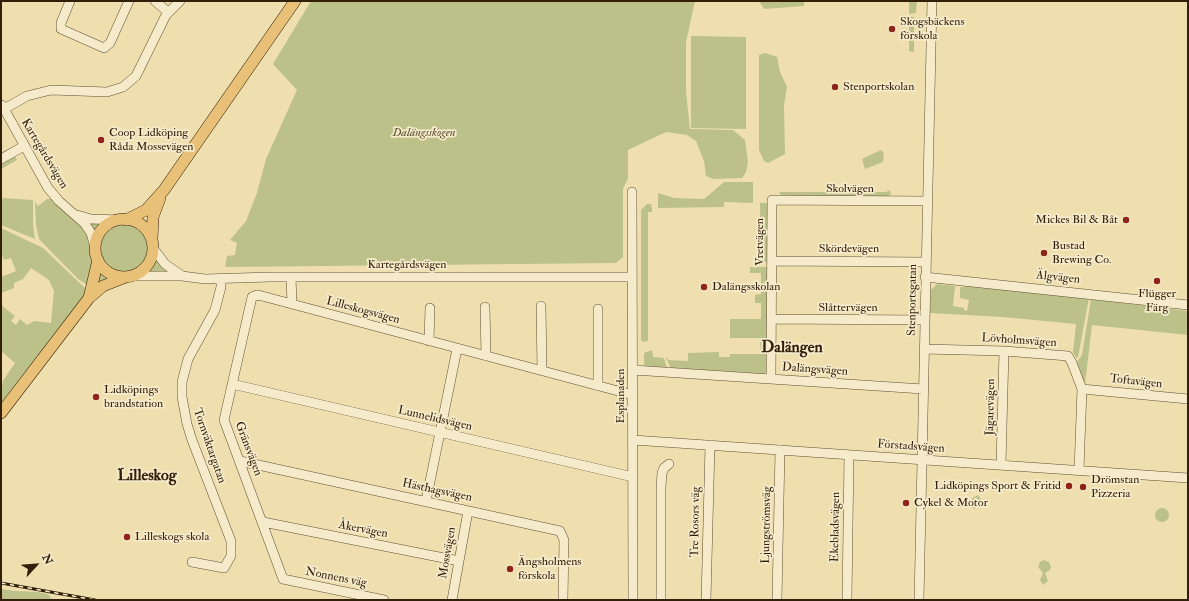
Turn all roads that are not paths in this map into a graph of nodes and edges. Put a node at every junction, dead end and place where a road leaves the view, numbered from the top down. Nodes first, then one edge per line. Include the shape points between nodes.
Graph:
1 (70, 1) edge
2 (129, 1) edge
3 (155, 1) edge
4 (180, 1) edge
5 (295, 1) edge
6 (932, 1) edge
7 (168, 12) junction
8 (2, 106) edge
9 (24, 146) junction
10 (1, 159) edge
11 (164, 190) junction
12 (632, 192) dead end
13 (772, 200) joint
14 (927, 201) junction
15 (72, 213) junction
16 (123, 220) junction
17 (153, 246) junction
18 (96, 247) junction
19 (98, 260) junction
20 (772, 261) junction
21 (926, 262) junction
22 (129, 276) junction
23 (182, 276) junction
24 (291, 277) junction
25 (632, 277) junction
26 (925, 277) junction
27 (221, 279) junction
28 (89, 298) junction
29 (250, 300) joint
30 (292, 304) junction
31 (1188, 305) edge
32 (541, 306) dead end
33 (485, 307) dead end
34 (430, 308) dead end
35 (598, 309) dead end
36 (772, 319) junction
37 (924, 320) junction
38 (429, 341) junction
39 (457, 349) junction
40 (924, 349) junction
41 (1004, 351) junction
42 (486, 356) junction
43 (542, 370) junction
44 (633, 370) junction
45 (771, 379) junction
46 (232, 384) junction
47 (598, 386) junction
48 (923, 389) junction
49 (1082, 389) junction
50 (633, 395) junction
51 (1188, 399) edge
52 (1, 413) edge
53 (440, 432) junction
54 (633, 440) junction
55 (710, 445) junction
56 (780, 450) junction
57 (849, 455) junction
58 (922, 460) junction
59 (240, 461) junction
60 (669, 464) dead end
61 (1002, 465) junction
62 (1080, 470) junction
63 (633, 477) junction
64 (1188, 478) edge
65 (426, 501) junction
66 (468, 511) junction
67 (263, 522) junction
68 (459, 561) junction
69 (192, 562) dead end
70 (284, 579) joint
71 (384, 600) edge
72 (452, 600) edge
73 (563, 600) edge
74 (633, 600) edge
75 (661, 600) edge
76 (706, 600) edge
77 (777, 600) edge
78 (846, 600) edge
79 (919, 600) edge

1 - 2 street via 61,29 104,48 110,43
3 - 7 street
4 - 7 street
5 - 11 main road
6 - 14 street, Stenportsgatan
7 - 8 street via 141,68 132,81 123,87 108,92 51,90
8 - 9 street, Kartegårdsvägen
9 - 10 street
9 - 15 street, Kartegårdsvägen via 48,188
11 - 16 main road via 146,210
11 - 17 main road via 153,217
12 - 25 street, Esplanaden
13 - 14 street, Skolvägen
13 - 20 street, Vretvägen
14 - 21 street, Stenportsgatan
15 - 16 street, Kartegårdsvägen via 91,219
15 - 18 street, Kartegårdsvägen via 89,229
16 - 17 main road via 138,223 145,229
16 - 18 main road via 110,223 103,229
17 - 22 main road via 145,268
17 - 23 street, Kartegårdsvägen via 165,264
18 - 19 main road
19 - 22 main road via 112,274
19 - 28 main road
20 - 21 street, Skördevägen
20 - 36 street, Vretvägen
21 - 26 street, Stenportsgatan
22 - 23 street, Kartegårdsvägen
22 - 28 main road via 103,286
23 - 27 street, Kartegårdsvägen
24 - 25 street, Kartegårdsvägen
24 - 27 street, Kartegårdsvägen
24 - 30 street
25 - 44 street, Esplanaden
26 - 31 street, Älgvägen
26 - 37 street, Stenportsgatan
27 - 69 street, Tornväktargatan via 216,310 188,359 182,382 182,397 192,440 231,541 231,556 224,568
28 - 52 main road
29 - 30 street, Lilleskogsvägen via 257,295
29 - 46 street, Gränsvägen
30 - 38 street, Lilleskogsvägen
32 - 43 street
33 - 42 street
34 - 38 street
35 - 47 street
36 - 37 street, Slåttervägen
36 - 45 street, Vretvägen
37 - 40 street, Stenportsgatan
38 - 39 street, Lilleskogsvägen
39 - 42 street, Lilleskogsvägen
39 - 53 street
40 - 41 street, Lövholmsvägen
40 - 48 street, Stenportsgatan
41 - 49 street, Lövholmsvägen via 1068,356
41 - 61 street, Jägarevägen
42 - 43 street, Lilleskogsvägen
43 - 47 street, Lilleskogsvägen
44 - 45 street, Dalängsvägen
44 - 50 street, Esplanaden
45 - 48 street, Dalängsvägen
46 - 53 street, Lunnelidsvägen
46 - 59 street, Gränsvägen via 224,420
47 - 50 street, Lilleskogsvägen
48 - 58 street, Stenportsgatan
49 - 51 street, Toftavägen
49 - 62 street, Lövholmsvägen
50 - 54 street, Esplanaden
53 - 63 street, Lunnelidsvägen
53 - 65 street
54 - 55 street, Förstadsvägen
54 - 63 street, Esplanaden
55 - 56 street, Förstadsvägen
55 - 76 street, Tre Rosors väg
56 - 57 street, Förstadsvägen
56 - 77 street, Ljungströmsväg
57 - 58 street, Förstadsvägen
57 - 78 street, Ekebladsvägen
58 - 61 street, Förstadsvägen
58 - 79 street, Stenportsgatan
59 - 65 street, Hästhagsvägen
59 - 67 street, Gränsvägen
60 - 75 street via 662,473 661,486
61 - 62 street, Förstadsvägen
62 - 64 street, Förstadsvägen
63 - 74 street, Esplanaden
65 - 66 street, Hästhagsvägen
66 - 68 street, Mossvägen
66 - 73 street, Hästhagsvägen via 561,532 564,540
67 - 68 street, Åkervägen
67 - 70 street, Gränsvägen
68 - 72 street, Mossvägen
70 - 71 street, Nonnens väg

